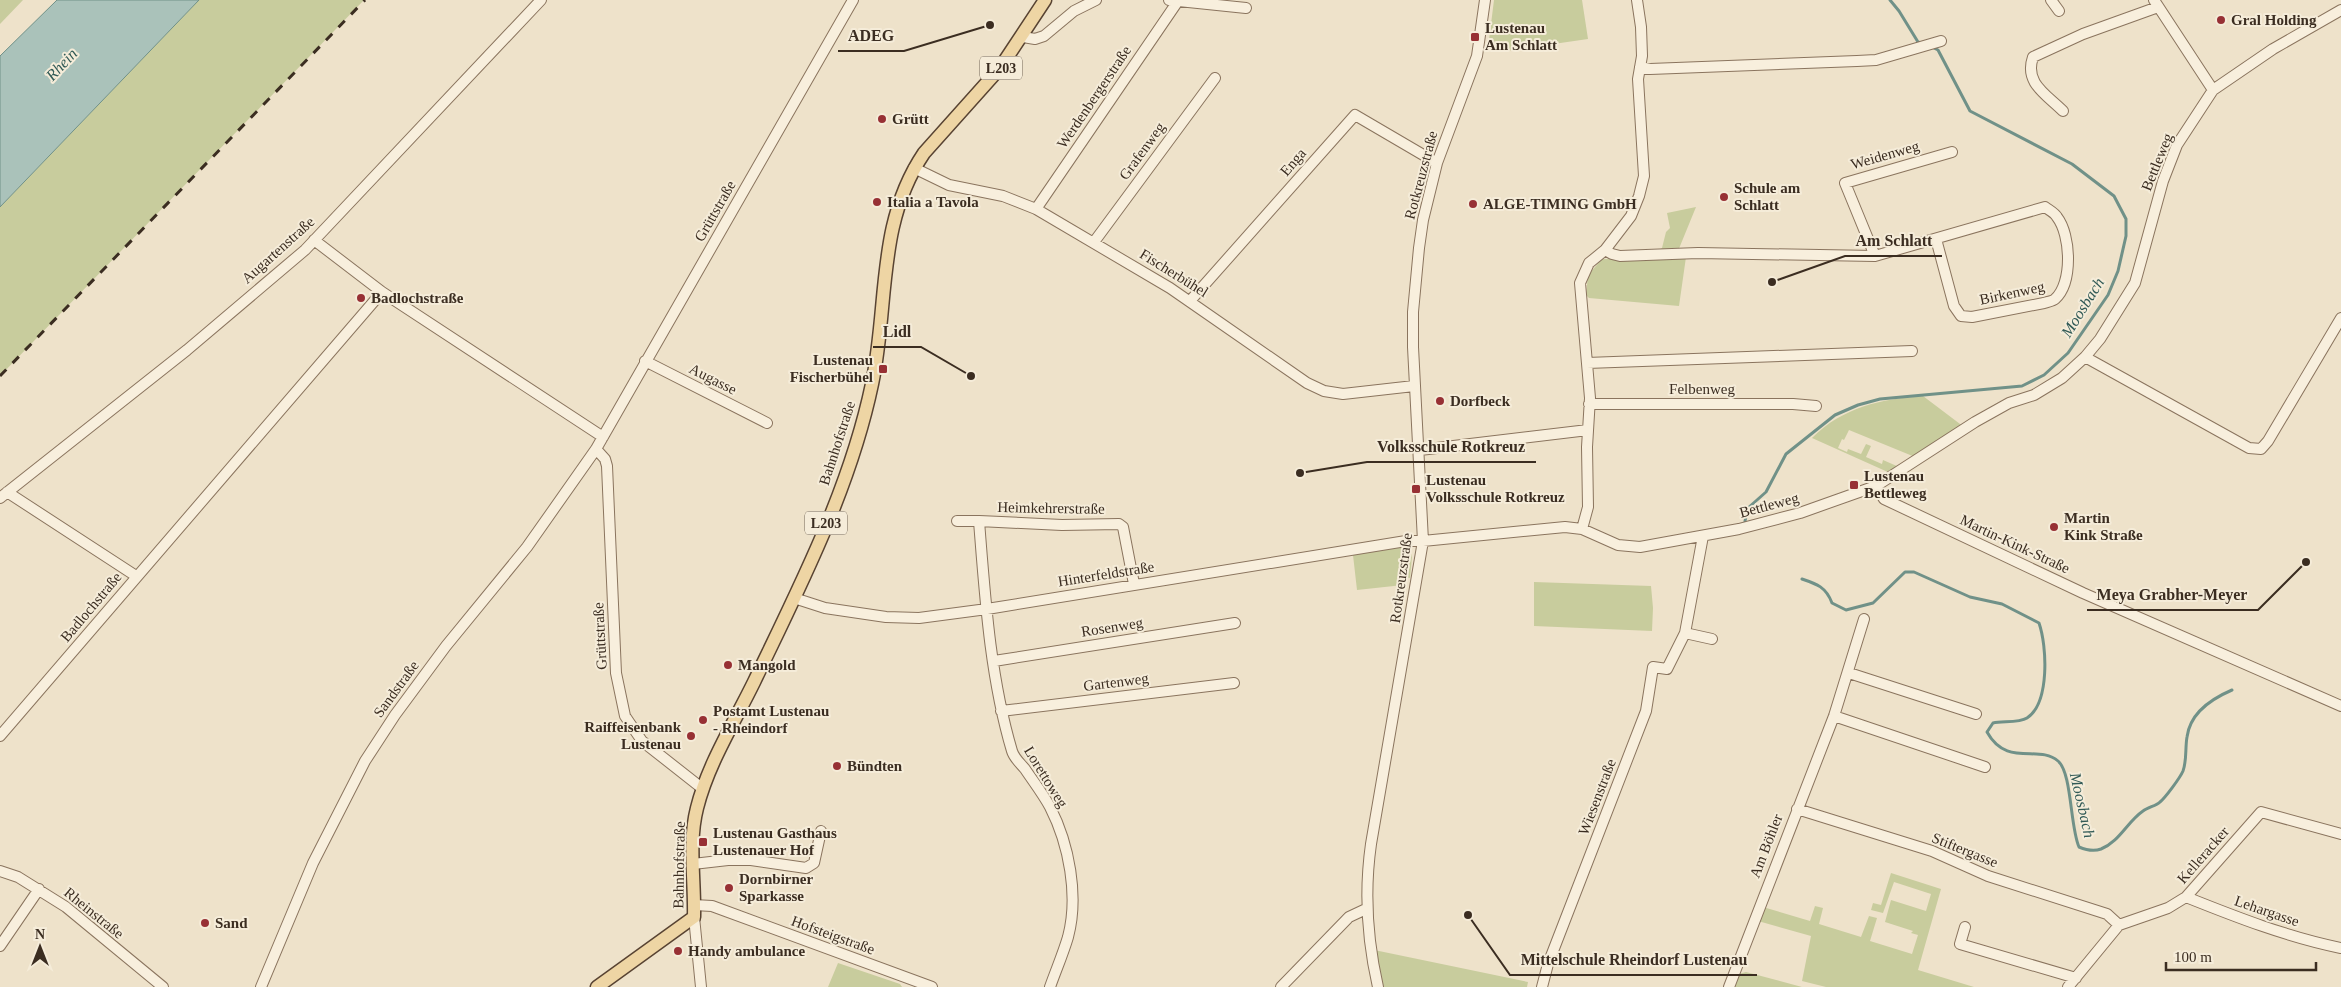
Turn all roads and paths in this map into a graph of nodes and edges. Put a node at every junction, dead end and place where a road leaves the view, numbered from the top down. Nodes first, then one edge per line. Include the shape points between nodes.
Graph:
1 (541, 0) edge
2 (853, 0) edge
3 (1045, 0) edge
4 (1096, 0) edge
5 (1174, 0) edge
6 (1485, 0) edge
7 (1638, 0) edge
8 (2051, 0) edge
9 (2156, 4) edge
10 (1246, 8) dead end
11 (2341, 10) edge
12 (2058, 11) dead end
13 (1023, 36) junction
14 (1941, 41) dead end
15 (1640, 67) junction
16 (1214, 78) dead end
17 (2213, 90) junction
18 (2063, 111) dead end
19 (1952, 152) dead end
20 (1437, 163) junction
21 (914, 168) junction
22 (1036, 209) junction
23 (1936, 239) junction
24 (314, 240) junction
25 (1094, 242) junction
26 (1605, 250) junction
27 (1875, 256) junction
28 (382, 292) junction
29 (1190, 301) junction
30 (2341, 318) edge
31 (1912, 351) dead end
32 (2085, 357) junction
33 (645, 361) junction
34 (1587, 363) junction
35 (1414, 386) junction
36 (1589, 404) junction
37 (1816, 406) dead end
38 (767, 422) dead end
39 (1588, 430) junction
40 (603, 437) junction
41 (596, 449) junction
42 (1420, 450) junction
43 (1876, 486) junction
44 (3, 495) edge
45 (957, 521) dead end
46 (979, 521) junction
47 (1582, 529) junction
48 (1703, 536) junction
49 (1423, 541) junction
50 (136, 576) junction
51 (1134, 584) junction
52 (794, 598) junction
53 (987, 609) junction
54 (1864, 618) dead end
55 (1235, 623) dead end
56 (1685, 633) junction
57 (1712, 638) dead end
58 (994, 661) junction
59 (1849, 673) junction
60 (1234, 683) dead end
61 (2341, 706) edge
62 (1001, 711) junction
63 (1976, 714) dead end
64 (1834, 716) junction
65 (0, 736) edge
66 (1985, 767) dead end
67 (703, 789) junction
68 (1797, 808) junction
69 (821, 830) dead end
70 (2341, 834) edge
71 (693, 864) junction
72 (0, 871) edge
73 (38, 889) junction
74 (2186, 897) junction
75 (1366, 909) junction
76 (694, 911) junction
77 (2119, 925) junction
78 (1965, 927) dead end
79 (0, 946) edge
80 (2341, 948) edge
81 (2076, 978) junction
82 (908, 983) edge
83 (163, 987) edge
84 (261, 987) edge
85 (597, 987) edge
86 (701, 987) edge
87 (932, 987) edge
88 (1050, 987) edge
89 (1281, 987) edge
90 (1378, 987) edge
91 (1542, 987) edge
92 (1729, 987) edge
93 (2068, 987) edge

1 - 24 street, Augartenstraße
2 - 33 street, Grüttstraße
3 - 13 main road, Bahnhofstraße / L203
4 - 13 street via 1074,11 1044,36 1036,39
5 - 10 street, Werdenbergerstraße
5 - 22 street, Werdenbergerstraße
6 - 20 street, Rotkreuzstraße via 1477,56
7 - 15 street
8 - 12 street
9 - 17 street
9 - 18 street via 2033,57 2029,68 2031,78
11 - 17 street, Bettleweg via 2273,49
13 - 21 main road, Bahnhofstraße / L203 via 985,87 935,139
14 - 15 street via 1876,60 1842,63
15 - 26 street via 1644,176 1631,216
16 - 25 street, Grafenweg
17 - 32 street, Bettleweg via 2177,145 2163,181 2135,283 2110,325
19 - 27 street, Weidenweg via 1844,183
20 - 29 street, Enga via 1355,115
20 - 35 street, Rotkreuzstraße via 1423,220 1416,280
21 - 22 street, Fischerbühel via 949,185 1003,196
21 - 52 main road, Bahnhofstraße / L203 via 900,197 890,236 877,356 865,416 838,494
22 - 25 street, Fischerbühel
23 - 23 street, Birkenweg via 2045,207 2058,217 2066,242 2068,268 2064,284 2055,299 2044,303 1972,317 1961,316 1954,306
23 - 27 street, Birkenweg
24 - 28 street
24 - 44 street, Augartenstraße via 187,350
25 - 29 street, Fischerbühel
26 - 27 street, Birkenweg via 1620,256 1707,253
26 - 34 street via 1589,263 1580,283
28 - 40 street
28 - 50 street, Badlochstraße
29 - 35 street, Fischerbühel via 1298,378 1324,391 1343,394
30 - 32 street via 2261,449 2249,448
31 - 34 street
32 - 43 street, Bettleweg via 2062,378 2034,395 2009,403 1975,422
33 - 38 street, Augasse
33 - 40 street, Grüttstraße
34 - 36 street
35 - 42 street, Rotkreuzstraße
36 - 37 street, Felbenweg
36 - 39 street
39 - 42 street
39 - 47 street via 1588,507
40 - 41 street, Sandstraße
41 - 67 street, Grüttstraße via 605,459 606,466 616,673 625,716 642,741
41 - 84 street, Sandstraße via 527,547 395,714 365,761 313,863
42 - 49 street, Rotkreuzstraße
43 - 48 street, Bettleweg via 1800,513
43 - 61 street, Martin-Kink-Straße via 1884,499 1979,545
44 - 50 street, Augartenstraße
45 - 46 street, Heimkehrerstraße
46 - 51 street, Heimkehrerstraße via 1119,524 1123,527
46 - 53 street, Heimkehrerstraße
47 - 48 street, Bettleweg via 1618,545 1629,546
47 - 49 street, Bettleweg via 1565,527
48 - 56 street, Wiesenstraße
49 - 51 street, Hinterfeldstraße via 1406,541
49 - 75 street, Rotkreuzstraße via 1371,844
50 - 65 street, Badlochstraße
51 - 53 street, Hinterfeldstraße
52 - 53 street, Hinterfeldstraße via 825,608 886,617 918,618
52 - 67 main road, Bahnhofstraße / L203
53 - 58 street, Lorettoweg
54 - 59 street, Am Böhler
55 - 58 street, Rosenweg
56 - 57 street
56 - 91 street, Wiesenstraße via 1667,670 1653,667 1646,711
58 - 62 street, Lorettoweg
59 - 63 street
59 - 64 street, Am Böhler
60 - 62 street, Gartenweg
62 - 88 street, Lorettoweg via 1012,754 1050,806 1068,862 1071,919
64 - 66 street
64 - 68 street, Am Böhler
67 - 71 main road, Bahnhofstraße / L203 via 692,846
68 - 77 street, Stiftergasse via 1932,852 1988,876 2107,914
68 - 92 street, Am Böhler
69 - 71 street via 814,863 806,868 751,860
70 - 74 street, Kelleracker via 2261,812
71 - 76 main road, Bahnhofstraße / L203
72 - 73 street, Rheinstraße
73 - 79 street
73 - 83 street, Rheinstraße via 66,907
74 - 77 street, Kelleracker via 2168,908
74 - 80 street, Lehargasse via 2246,921
75 - 89 street via 1355,912 1345,921
75 - 90 street, Rotkreuzstraße
76 - 82 street, Hofsteigstraße via 712,906
76 - 85 main road
76 - 86 street
77 - 81 street
78 - 81 street via 1960,944
81 - 93 street
82 - 87 street, Hofsteigstraße

